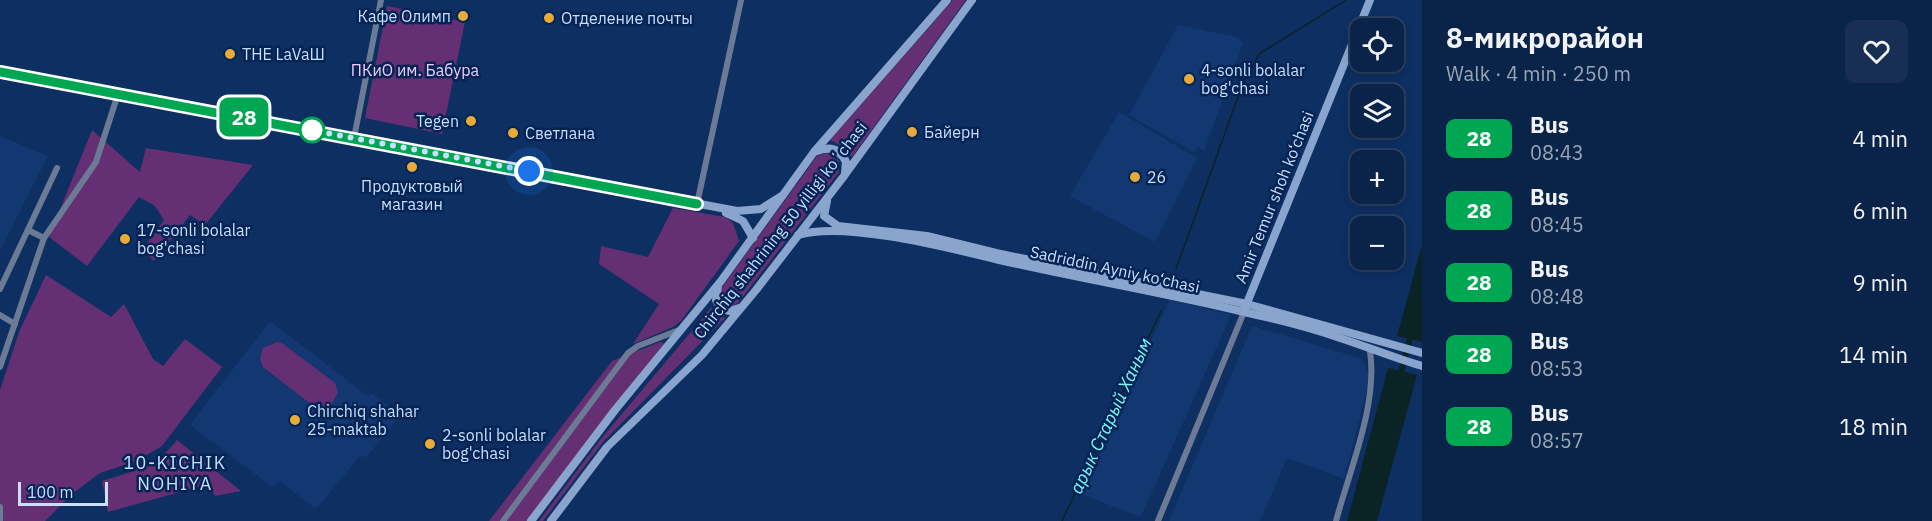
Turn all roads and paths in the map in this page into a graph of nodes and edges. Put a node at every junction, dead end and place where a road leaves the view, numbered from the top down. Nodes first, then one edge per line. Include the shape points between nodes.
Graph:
1 (381, 0) edge
2 (741, 0) edge
3 (947, 0) edge
4 (972, 0) edge
5 (1370, 0) edge
6 (0, 72) edge
7 (118, 94) junction
8 (354, 138) junction
9 (814, 152) junction
10 (57, 168) dead end
11 (844, 176) junction
12 (831, 192) junction
13 (783, 195) junction
14 (697, 204) junction
15 (28, 230) junction
16 (796, 236) junction
17 (44, 238) junction
18 (753, 238) junction
19 (722, 281) junction
20 (0, 289) edge
21 (747, 301) junction
22 (0, 307) edge
23 (1246, 308) junction
24 (0, 314) edge
25 (15, 324) junction
26 (682, 329) junction
27 (1371, 351) junction
28 (1422, 353) edge
29 (1421, 365) edge
30 (0, 367) edge
31 (0, 507) edge
32 (0, 520) edge
33 (502, 521) edge
34 (531, 521) edge
35 (551, 521) edge
36 (1158, 521) edge
37 (1336, 521) edge

1 - 8 street
2 - 14 street
3 - 9 main road, Chirchiq shahrining 50 yilligi koʻchasi
4 - 11 main road, Chirchiq shahrining 50 yilligi koʻchasi
5 - 23 main road, Amir Temur shoh ko‘chasi
6 - 7 main road
7 - 8 main road
7 - 17 street via 96,162
8 - 14 main road
9 - 11 main road via 826,148 838,151 846,162
9 - 13 main road, Chirchiq shahrining 50 yilligi koʻchasi
10 - 15 street
11 - 12 main road, Chirchiq shahrining 50 yilligi koʻchasi
12 - 16 main road, Chirchiq shahrining 50 yilligi koʻchasi
12 - 23 main road, Sadriddin Ayniy ko‘chasi via 823,215 838,226 938,238
13 - 14 main road via 771,205 751,212
13 - 18 main road, Chirchiq shahrining 50 yilligi koʻchasi
14 - 18 main road via 737,217 748,226
15 - 17 street
15 - 20 street
16 - 21 main road, Chirchiq shahrining 50 yilligi koʻchasi
16 - 23 main road, Sadriddin Ayniy ko‘chasi via 811,231 839,231 937,244
17 - 25 street
18 - 19 main road, Chirchiq shahrining 50 yilligi koʻchasi
19 - 21 main road via 716,297 721,309 733,311
19 - 26 main road, Chirchiq shahrining 50 yilligi koʻchasi
21 - 35 main road, Chirchiq shahrining 50 yilligi koʻchasi via 702,355 607,447
22 - 24 street
23 - 27 main road, Sadriddin Ayniy ko‘chasi
23 - 28 main road, Sadriddin Ayniy ko‘chasi
23 - 36 street, Amir Temur shoh ko‘chasi
24 - 25 street
25 - 30 street
26 - 33 street via 627,353
26 - 34 main road, Chirchiq shahrining 50 yilligi koʻchasi
27 - 29 main road, Sadriddin Ayniy ko‘chasi
27 - 37 street via 1373,381 1368,406
31 - 32 street

